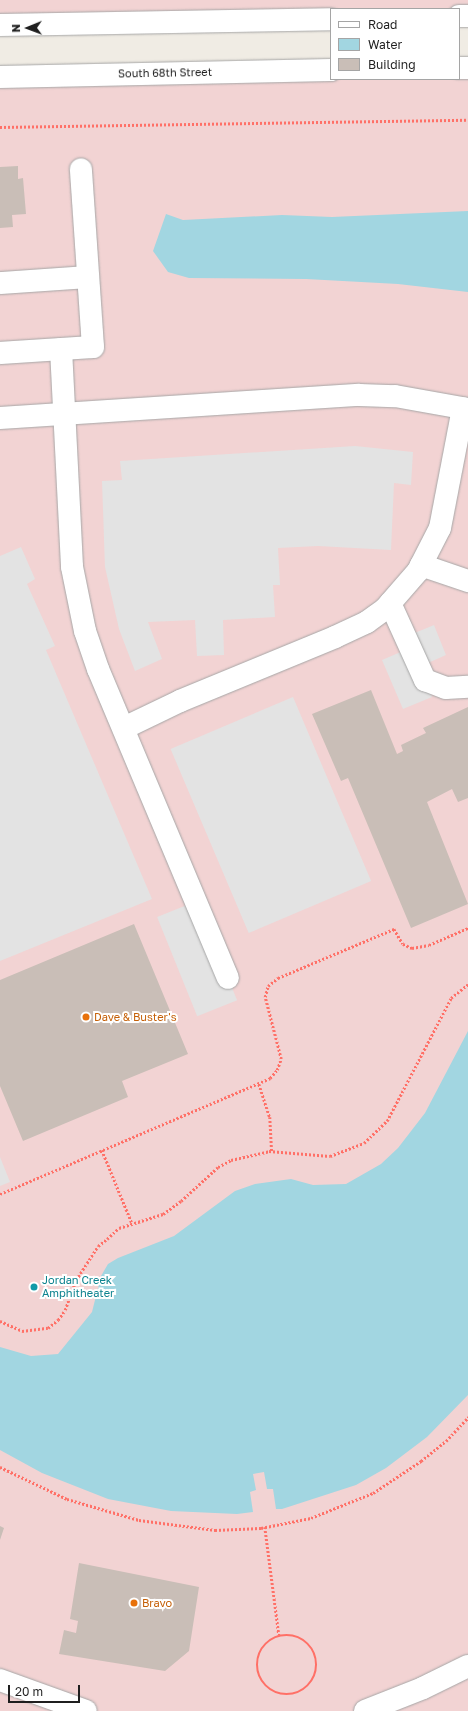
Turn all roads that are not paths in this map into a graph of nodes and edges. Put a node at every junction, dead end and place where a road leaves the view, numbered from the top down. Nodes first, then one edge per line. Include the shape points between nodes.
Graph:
1 (318, 13) edge
2 (0, 25) edge
3 (330, 70) edge
4 (0, 77) edge
5 (81, 169) dead end
6 (88, 277) junction
7 (0, 283) edge
8 (61, 349) junction
9 (0, 353) edge
10 (466, 408) edge
11 (64, 414) junction
12 (0, 418) edge
13 (421, 565) junction
14 (468, 581) edge
15 (390, 603) junction
16 (468, 687) edge
17 (124, 728) junction
18 (228, 978) dead end
19 (468, 1666) edge
20 (0, 1680) edge
21 (86, 1711) edge
22 (365, 1711) edge

1 - 2 street
3 - 4 street, South 68th Street
5 - 6 street
6 - 7 street
6 - 8 street via 93,347
8 - 9 street
8 - 11 street
10 - 11 street via 395,396 359,395
10 - 13 street via 441,522
11 - 12 street
11 - 17 street via 70,543 77,600 98,669
13 - 14 street
13 - 15 street via 409,584
15 - 16 street via 425,680 446,688
15 - 17 street via 367,622 180,701
17 - 18 street
19 - 22 street via 423,1688
20 - 21 street

